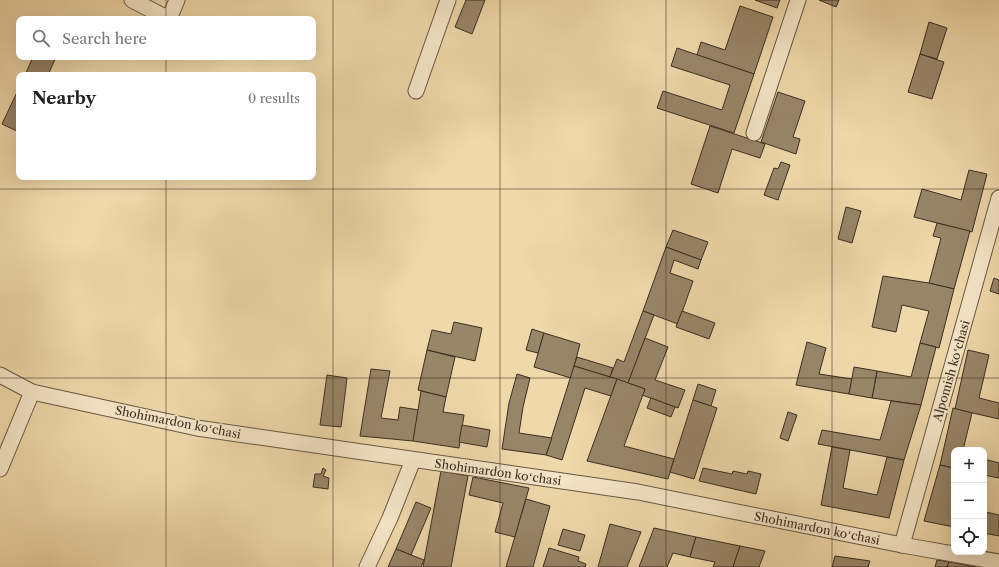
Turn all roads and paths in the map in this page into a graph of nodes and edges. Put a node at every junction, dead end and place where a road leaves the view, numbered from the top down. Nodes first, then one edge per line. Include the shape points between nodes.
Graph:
1 (132, 0) edge
2 (177, 0) edge
3 (448, 0) edge
4 (798, 0) edge
5 (163, 16) edge
6 (170, 16) edge
7 (416, 91) dead end
8 (754, 133) dead end
9 (999, 198) edge
10 (0, 375) edge
11 (32, 392) junction
12 (413, 460) junction
13 (0, 469) edge
14 (902, 545) junction
15 (999, 562) edge
16 (367, 567) edge

1 - 5 street
2 - 6 street
3 - 7 street
4 - 8 street
9 - 14 street, Alpomish koʻchasi
10 - 11 street, Shohimardon koʻchasi
11 - 12 street, Shohimardon koʻchasi via 198,428
11 - 13 street
12 - 14 street, Shohimardon koʻchasi via 638,492
12 - 16 street
14 - 15 street, Shohimardon koʻchasi

